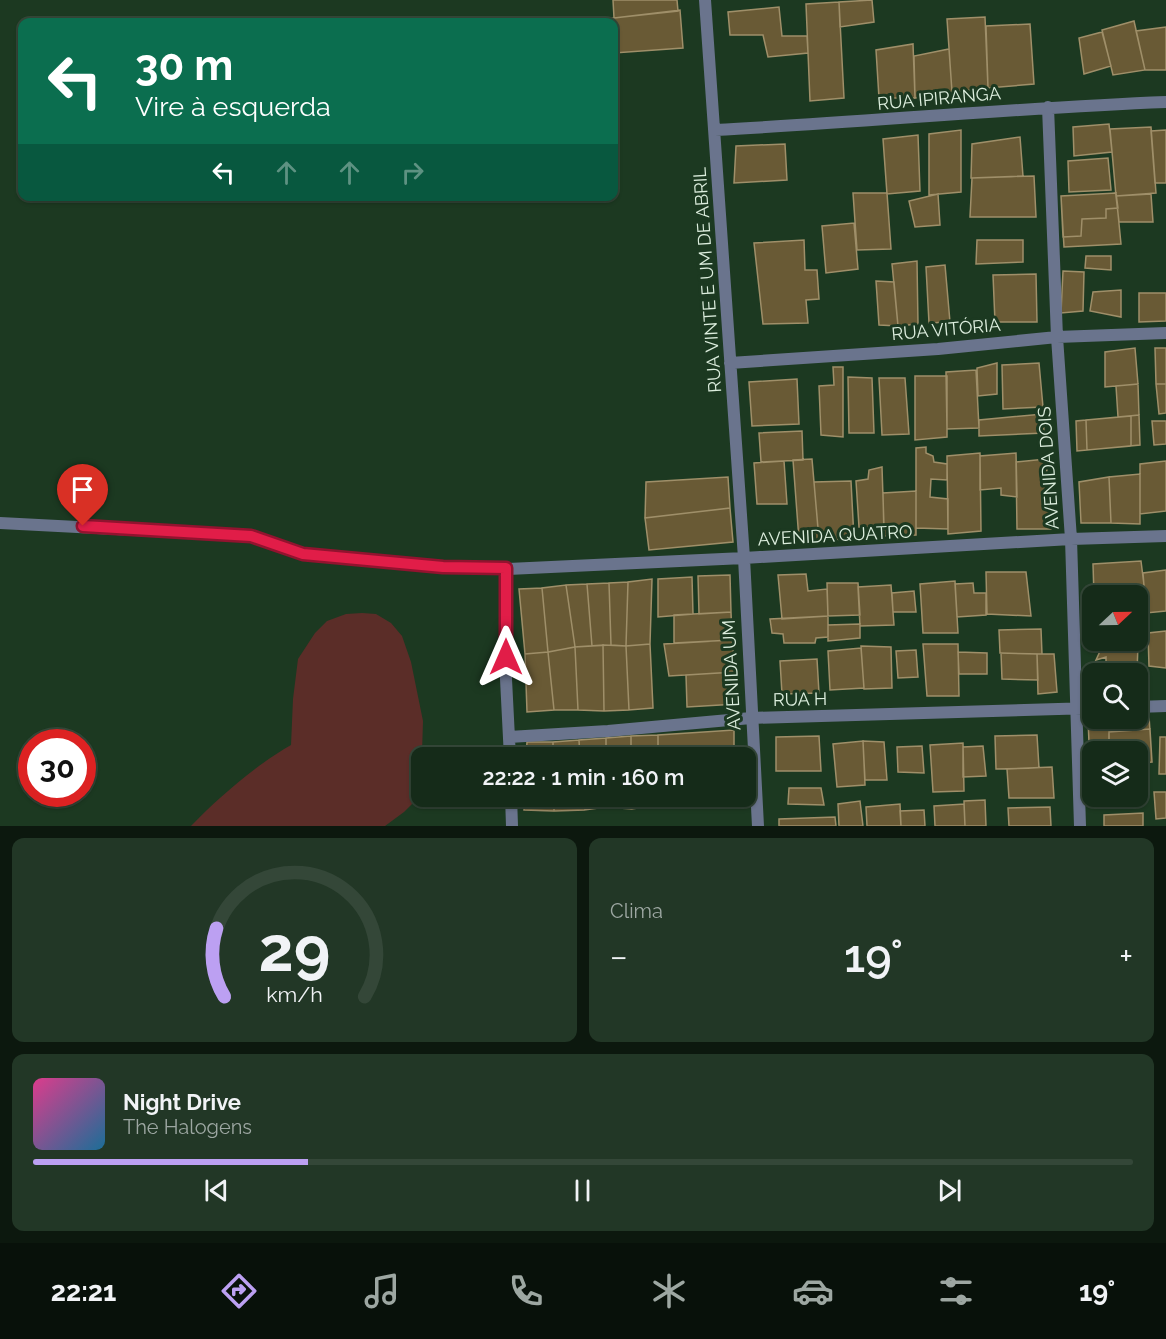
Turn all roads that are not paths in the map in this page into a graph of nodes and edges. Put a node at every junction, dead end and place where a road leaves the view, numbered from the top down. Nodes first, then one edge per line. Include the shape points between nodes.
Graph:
1 (705, 0) edge
2 (1166, 102) edge
3 (1048, 107) junction
4 (715, 130) junction
5 (1166, 333) edge
6 (1057, 338) junction
7 (730, 363) junction
8 (0, 523) edge
9 (1166, 536) edge
10 (1071, 539) junction
11 (744, 558) junction
12 (506, 568) junction
13 (1166, 706) edge
14 (1148, 707) edge
15 (1078, 709) junction
16 (1082, 709) edge
17 (751, 718) junction
18 (509, 737) junction
19 (509, 747) edge
20 (511, 807) edge
21 (512, 826) edge
22 (758, 826) edge
23 (1080, 826) edge

1 - 4 street, RUA VINTE E UM DE ABRIL
2 - 3 street, RUA IPIRANGA
3 - 4 street, RUA IPIRANGA
3 - 6 street, AVENIDA DOIS
4 - 7 street, RUA VINTE E UM DE ABRIL
5 - 6 street, RUA VITÓRIA
6 - 7 street, RUA VITÓRIA
6 - 10 street, AVENIDA DOIS
7 - 11 street, RUA VINTE E UM DE ABRIL
8 - 12 street, AVENIDA QUATRO via 251,536 303,554 443,567
9 - 10 street, AVENIDA QUATRO
10 - 11 street, AVENIDA QUATRO
10 - 15 street, AVENIDA DOIS
11 - 12 street, AVENIDA QUATRO
11 - 17 street, AVENIDA UM
12 - 18 street
13 - 14 street
15 - 16 street, RUA H
15 - 17 street, RUA H
15 - 23 street, AVENIDA DOIS
17 - 18 street, RUA H
17 - 22 street, AVENIDA UM
18 - 19 street
20 - 21 street

